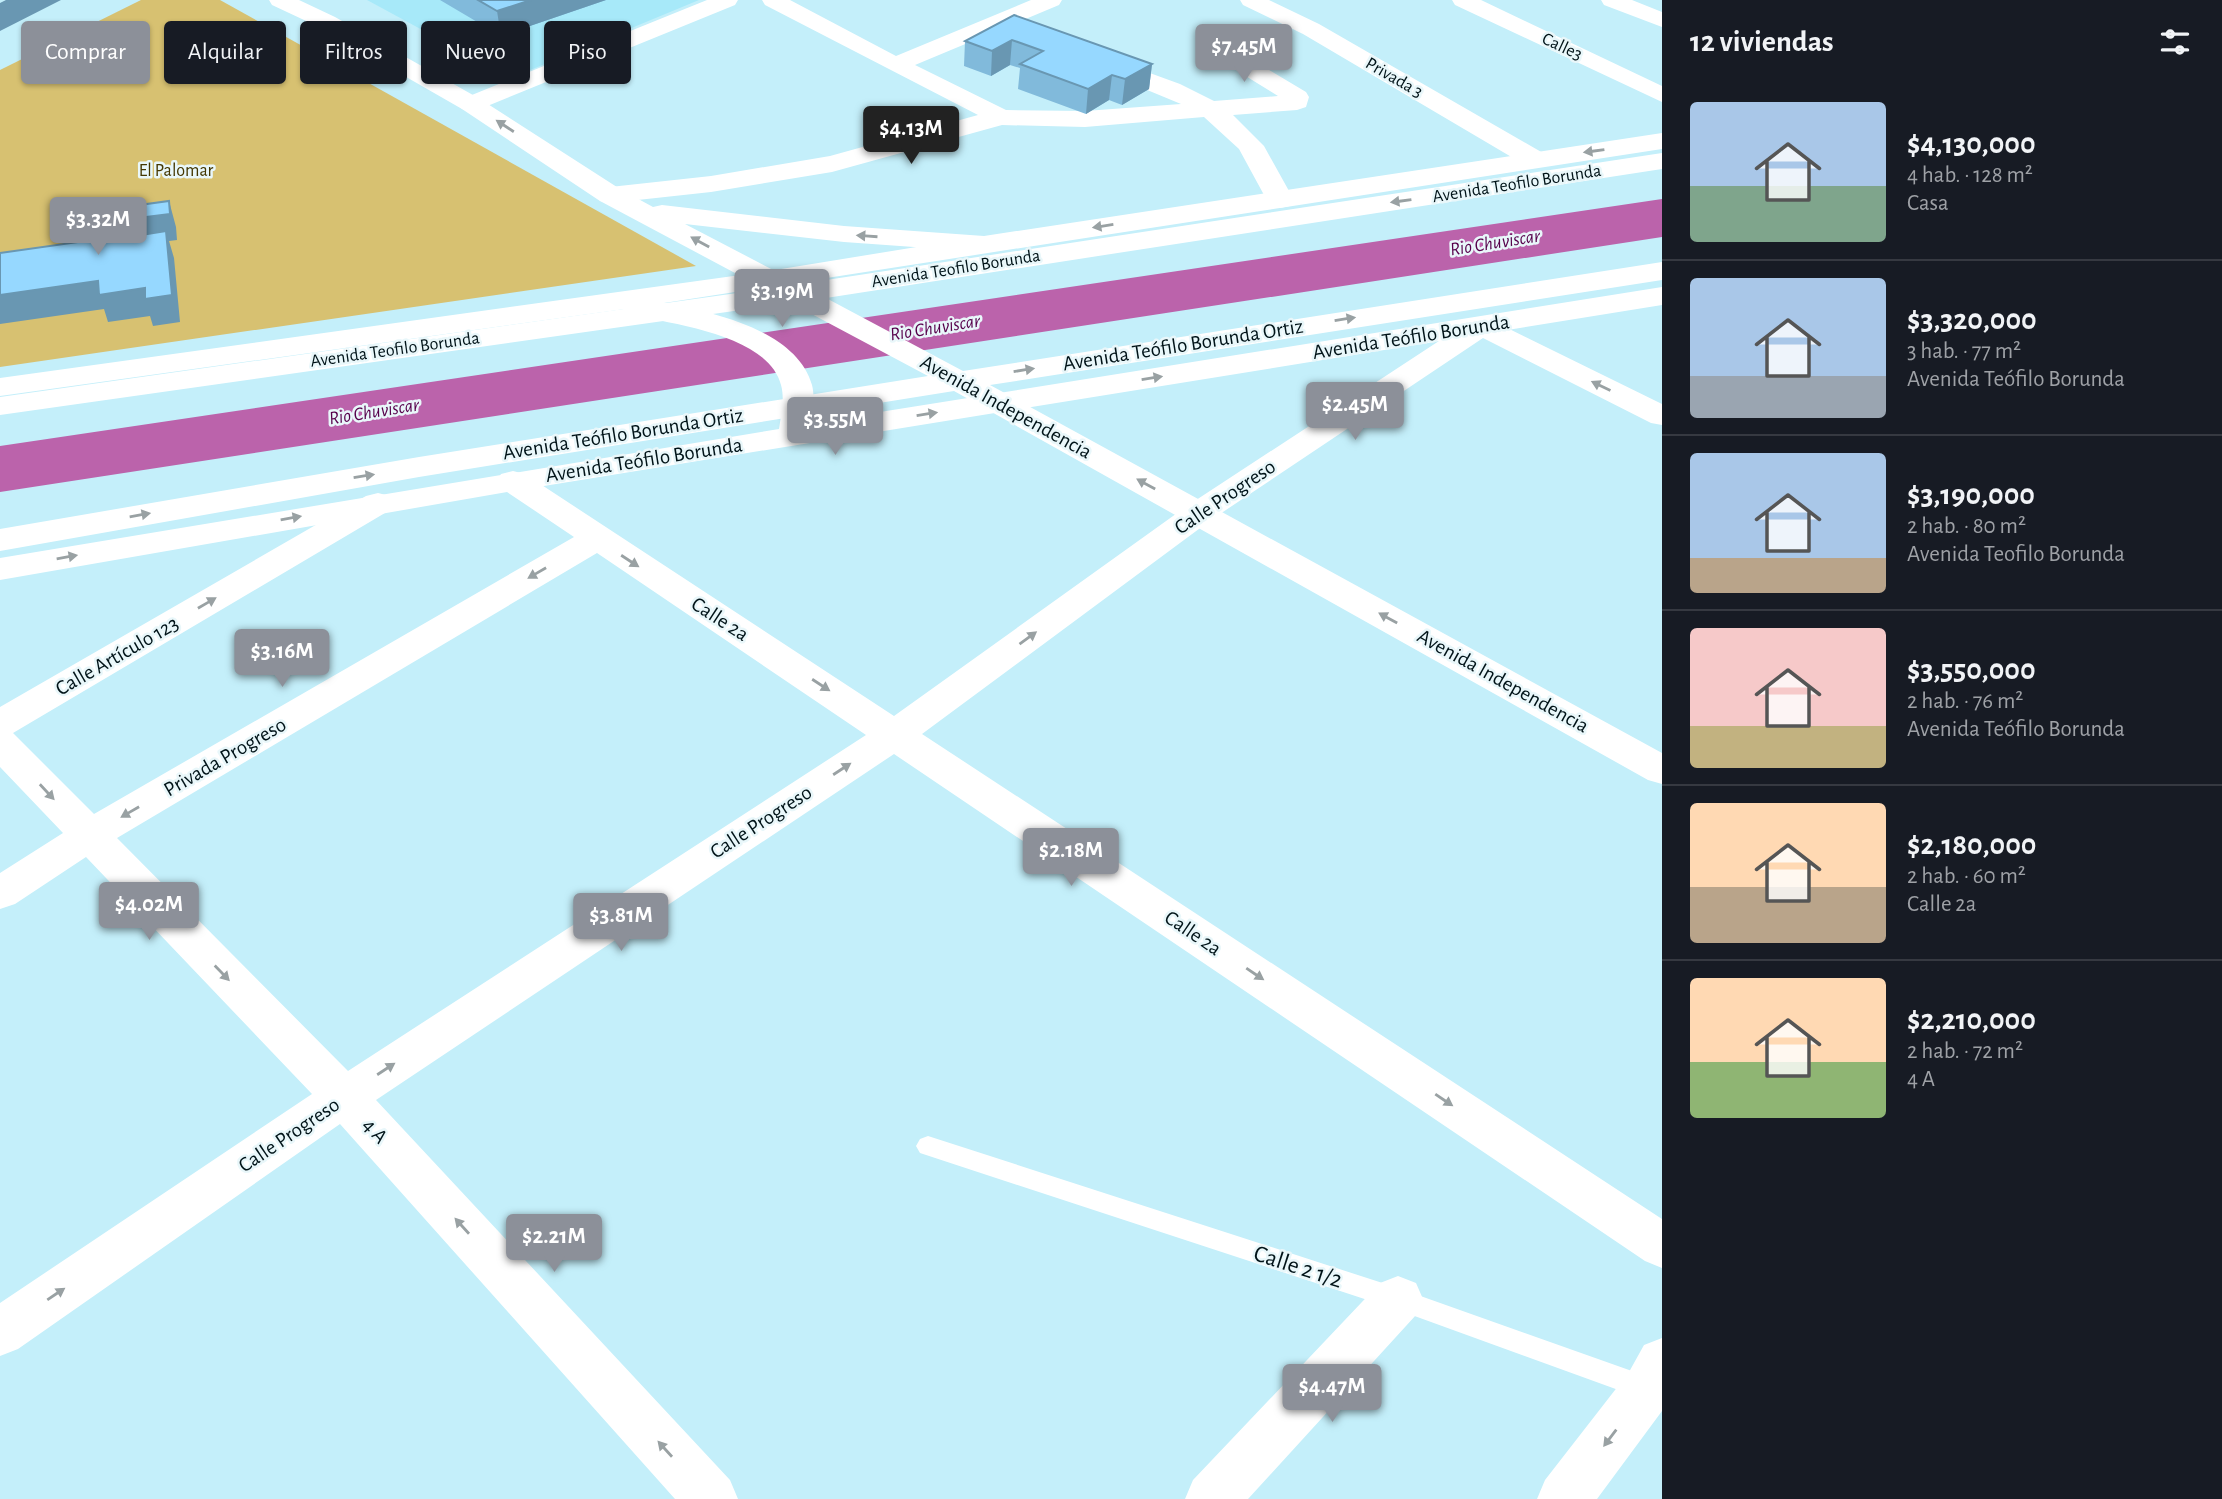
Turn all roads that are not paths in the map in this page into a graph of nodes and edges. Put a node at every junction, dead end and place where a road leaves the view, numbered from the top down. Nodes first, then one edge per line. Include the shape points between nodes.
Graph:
1 (280, 0) edge
2 (727, 0) edge
3 (773, 0) edge
4 (1051, 0) edge
5 (1251, 0) edge
6 (1462, 0) edge
7 (1612, 0) edge
8 (1662, 20) edge
9 (1226, 54) dead end
10 (1086, 56) edge
11 (895, 65) junction
12 (1662, 94) edge
13 (471, 104) junction
14 (1209, 109) junction
15 (1001, 117) junction
16 (1662, 141) edge
17 (1534, 159) junction
18 (1662, 161) edge
19 (610, 195) junction
20 (1280, 200) junction
21 (645, 211) junction
22 (984, 244) junction
23 (1662, 271) edge
24 (769, 280) junction
25 (1662, 296) edge
26 (606, 303) junction
27 (1481, 326) junction
28 (0, 387) edge
29 (999, 402) junction
30 (0, 406) edge
31 (1662, 416) edge
32 (793, 437) junction
33 (513, 481) junction
34 (378, 503) junction
35 (1199, 513) junction
36 (596, 539) junction
37 (0, 540) edge
38 (0, 569) edge
39 (0, 724) edge
40 (896, 734) junction
41 (0, 743) edge
42 (1662, 770) edge
43 (89, 836) junction
44 (0, 893) edge
45 (344, 1097) junction
46 (928, 1146) dead end
47 (1662, 1246) edge
48 (1398, 1299) junction
49 (0, 1332) edge
50 (1657, 1384) edge
51 (711, 1499) edge
52 (1212, 1499) edge
53 (1564, 1499) edge

1 - 13 street, Avenida Independencia
2 - 13 street
3 - 11 street
4 - 11 street
5 - 17 street, Privada 3 via 1311,29
6 - 12 street, Calle3
7 - 8 street
9 - 14 street via 1298,100
10 - 14 street
11 - 15 street
19 -> 13 street, Avenida Independencia
14 - 15 street via 1086,119
14 - 20 street via 1252,149
15 - 19 street via 832,164
16 -> 17 street
17 - 20 street
18 -> 30 street, Avenida Teofilo Borunda via 836,288
19 - 21 street, Avenida Independencia
20 -> 22 street
22 -> 21 street via 844,234
24 -> 21 street, Avenida Independencia
22 - 24 street
37 -> 23 street, Avenida Teófilo Borunda Ortiz via 419,467
24 - 26 street
24 - 29 street, Avenida Independencia
25 - 27 street, Avenida Teófilo Borunda
26 - 28 street
26 - 32 street via 727,327 775,355 795,379
29 -> 27 street, Avenida Teófilo Borunda
31 -> 27 street
27 - 35 street, Calle Progreso
32 -> 29 street, Avenida Teófilo Borunda
35 -> 29 street, Avenida Independencia
32 - 33 street, Avenida Teófilo Borunda
33 - 34 street, Avenida Teófilo Borunda
33 - 36 street, Calle 2a
38 -> 34 street, Avenida Teófilo Borunda
39 -> 34 street, Calle Artículo 123
40 -> 35 street, Calle Progreso
42 -> 35 street, Avenida Independencia
36 -> 40 street, Calle 2a
36 -> 43 street, Privada Progreso
45 -> 40 street, Calle Progreso
40 -> 47 street, Calle 2a
41 -> 43 street, 4 A
43 - 44 street, Privada Progreso
43 -> 45 street, 4 A
49 -> 45 street, Calle Progreso
51 -> 45 street, 4 A
46 - 48 lane, Calle 2 1/2
48 - 50 lane, Calle 2 1/2
48 - 52 street
50 -> 53 street

